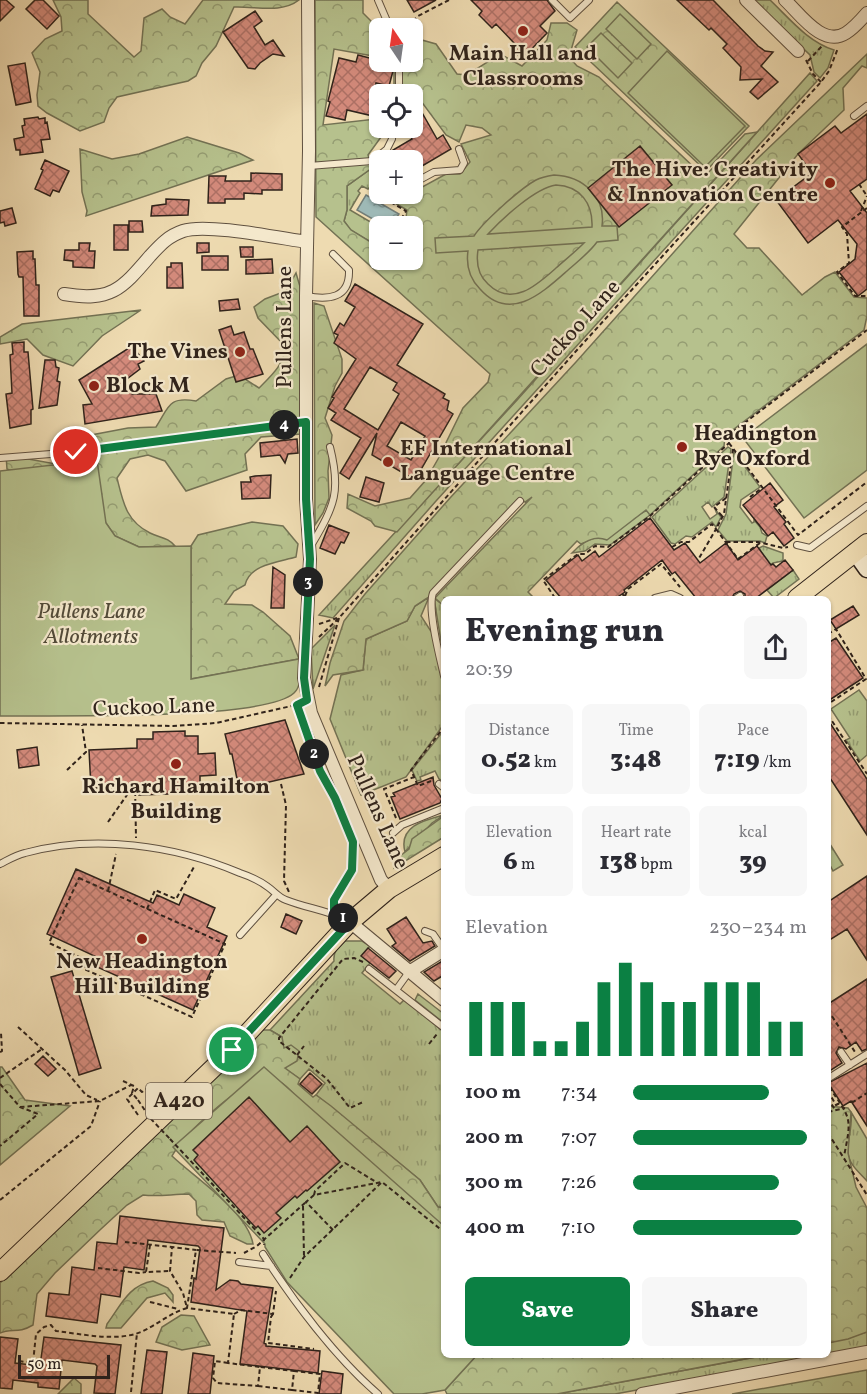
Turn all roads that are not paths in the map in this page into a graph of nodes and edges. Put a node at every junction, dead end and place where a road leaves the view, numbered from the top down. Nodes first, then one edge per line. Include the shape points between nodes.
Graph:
1 (308, 0) edge
2 (378, 0) edge
3 (552, 0) edge
4 (589, 0) edge
5 (746, 0) edge
6 (785, 0) edge
7 (867, 13) edge
8 (386, 18) edge
9 (798, 51) dead end
10 (867, 106) edge
11 (854, 116) dead end
12 (459, 149) dead end
13 (369, 162) edge
14 (309, 166) junction
15 (423, 178) edge
16 (307, 242) junction
17 (333, 254) dead end
18 (64, 294) dead end
19 (306, 296) junction
20 (330, 447) dead end
21 (76, 452) road end
22 (0, 458) edge
23 (520, 501) dead end
24 (867, 507) edge
25 (797, 545) road end
26 (310, 547) junction
27 (861, 548) edge
28 (867, 569) edge
29 (799, 596) edge
30 (441, 660) edge
31 (441, 809) edge
32 (393, 833) dead end
33 (441, 858) edge
34 (0, 864) edge
35 (389, 889) junction
36 (276, 895) junction
37 (342, 918) junction
38 (425, 931) dead end
39 (240, 935) dead end
40 (441, 946) edge
41 (441, 952) edge
42 (369, 969) road end
43 (409, 972) junction
44 (396, 990) junction
45 (441, 998) edge
46 (441, 1025) edge
47 (841, 1052) dead end
48 (867, 1054) edge
49 (850, 1065) junction
50 (831, 1080) edge
51 (263, 1254) road end
52 (239, 1262) dead end
53 (271, 1266) junction
54 (0, 1272) edge
55 (867, 1352) edge
56 (378, 1394) edge
57 (642, 1394) edge

1 - 14 street, Pullens Lane
2 - 8 lane
3 - 4 lane via 570,18
5 - 9 street
6 - 7 street via 818,32 831,37 848,32
10 - 11 lane
12 - 15 lane via 464,163 460,170 434,172
13 - 14 lane
14 - 16 street, Pullens Lane
16 - 18 street via 204,229 183,231 162,242 122,287 90,297
16 - 19 street, Pullens Lane
17 - 19 lane via 349,270 345,288 335,297
19 - 26 street, Pullens Lane via 306,499
20 - 26 lane via 334,500
21 - 22 lane
23 - 30 lane via 433,593
24 - 25 lane via 810,548
26 - 35 street, Pullens Lane via 304,651 307,700 381,880
27 - 28 street
27 - 29 main road
31 - 32 lane
33 - 35 main road, A420
34 - 36 lane via 24,853 83,843 136,846 199,859 239,873
35 - 37 main road, A420
36 - 37 lane
36 - 39 lane
37 - 43 street
37 - 54 main road, A420 via 232,1050
38 - 40 lane via 433,934
41 - 43 street
42 - 44 lane
43 - 44 lane
43 - 45 street
44 - 46 lane
47 - 49 lane
48 - 49 lane
49 - 50 lane
51 - 53 lane
52 - 53 lane
53 - 56 lane via 356,1375
55 - 57 street

